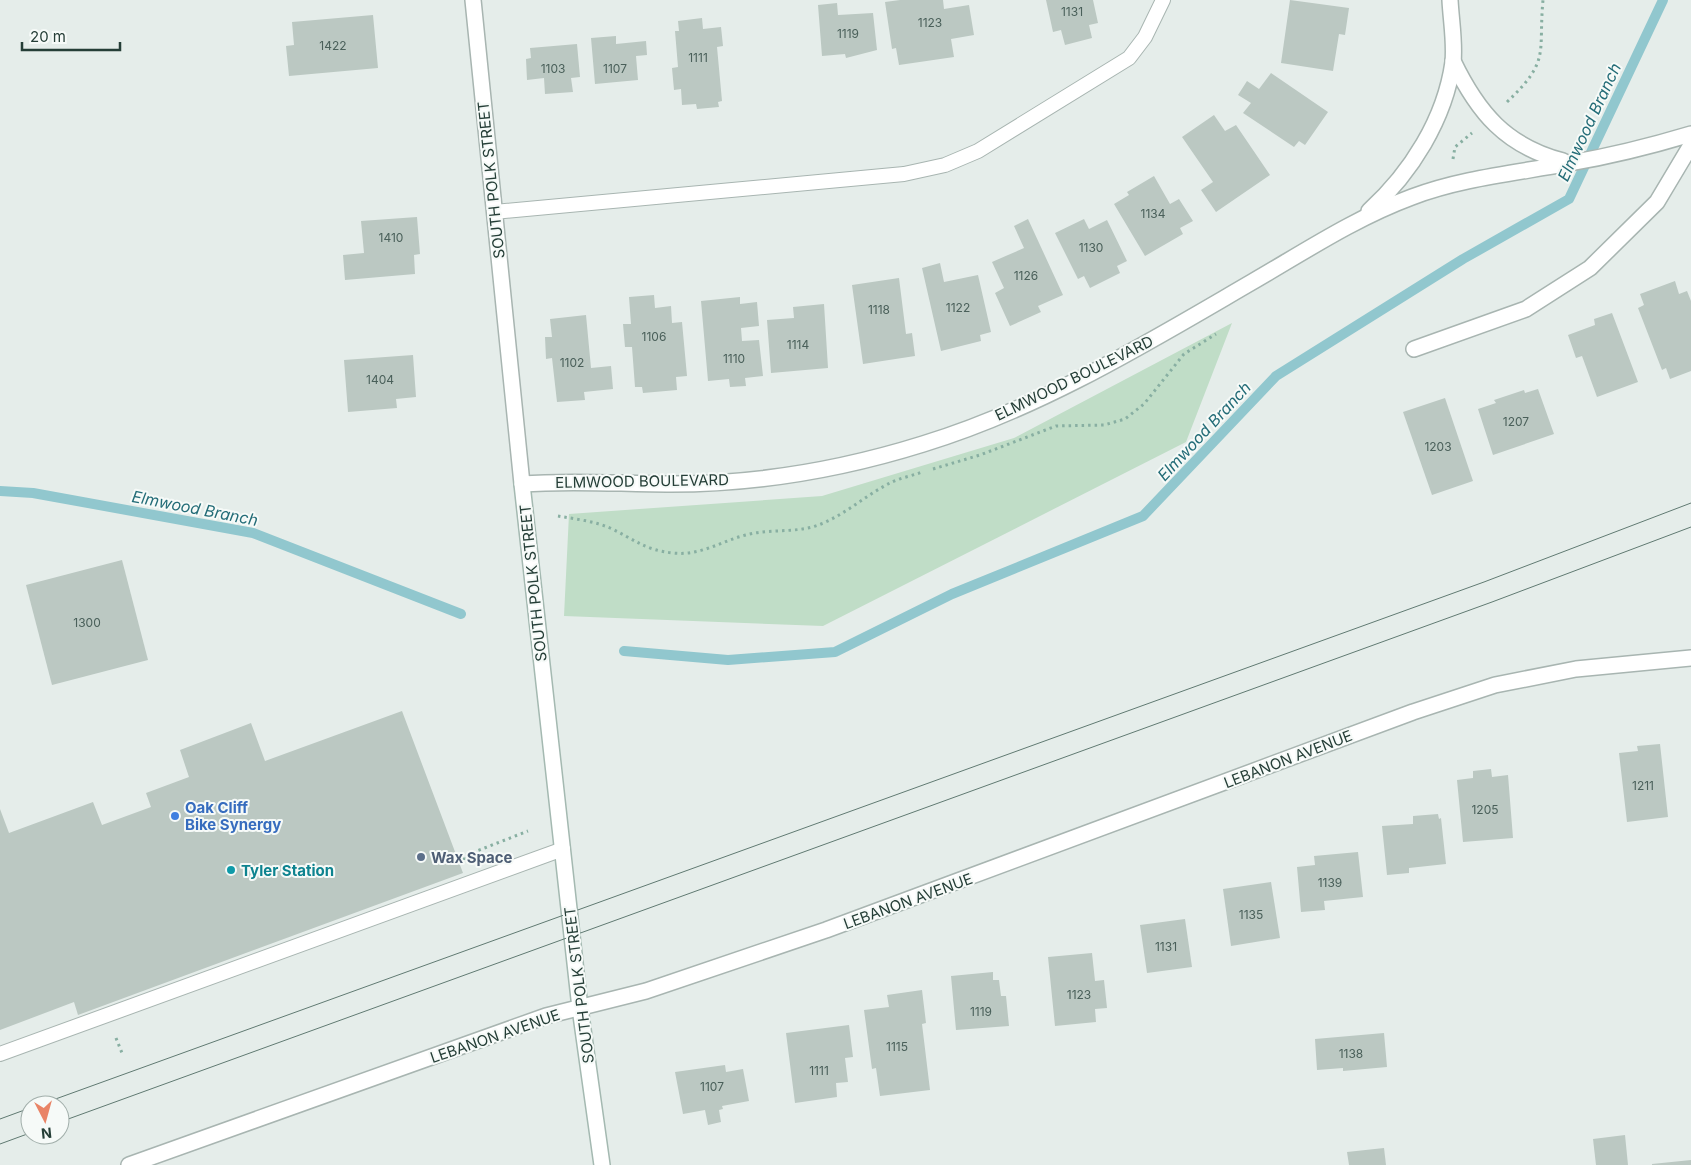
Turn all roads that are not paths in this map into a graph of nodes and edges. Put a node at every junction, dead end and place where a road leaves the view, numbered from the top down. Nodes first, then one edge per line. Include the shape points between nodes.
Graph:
1 (473, 0) edge
2 (1163, 0) edge
3 (1450, 0) edge
4 (1453, 61) junction
5 (1691, 134) edge
6 (1691, 145) edge
7 (1570, 163) junction
8 (494, 212) junction
9 (1362, 218) junction
10 (1414, 349) dead end
11 (522, 484) junction
12 (1691, 658) edge
13 (563, 849) junction
14 (580, 1008) junction
15 (0, 1054) edge
16 (133, 1163) edge
17 (602, 1165) edge

1 - 8 street, SOUTH POLK STREET
2 - 8 lane via 1145,37 1129,58 978,151 944,165 904,174
3 - 4 street
4 - 7 street via 1476,102 1507,135 1542,156
4 - 9 street, ELMWOOD BOULEVARD via 1444,96 1419,152 1383,198
5 - 7 street, ELMWOOD BOULEVARD
6 - 10 street via 1658,202 1590,268 1526,308
7 - 9 street, ELMWOOD BOULEVARD via 1456,183 1413,196
8 - 11 street, SOUTH POLK STREET
9 - 11 street, ELMWOOD BOULEVARD via 1134,351 1044,396 923,444 797,473 736,480 674,484 554,481
11 - 13 street, SOUTH POLK STREET
12 - 14 street, LEBANON AVENUE via 1576,669 1495,685 1413,712 826,930 646,991
13 - 14 street, SOUTH POLK STREET
13 - 15 lane
14 - 16 street, LEBANON AVENUE via 546,1016
14 - 17 street, SOUTH POLK STREET

